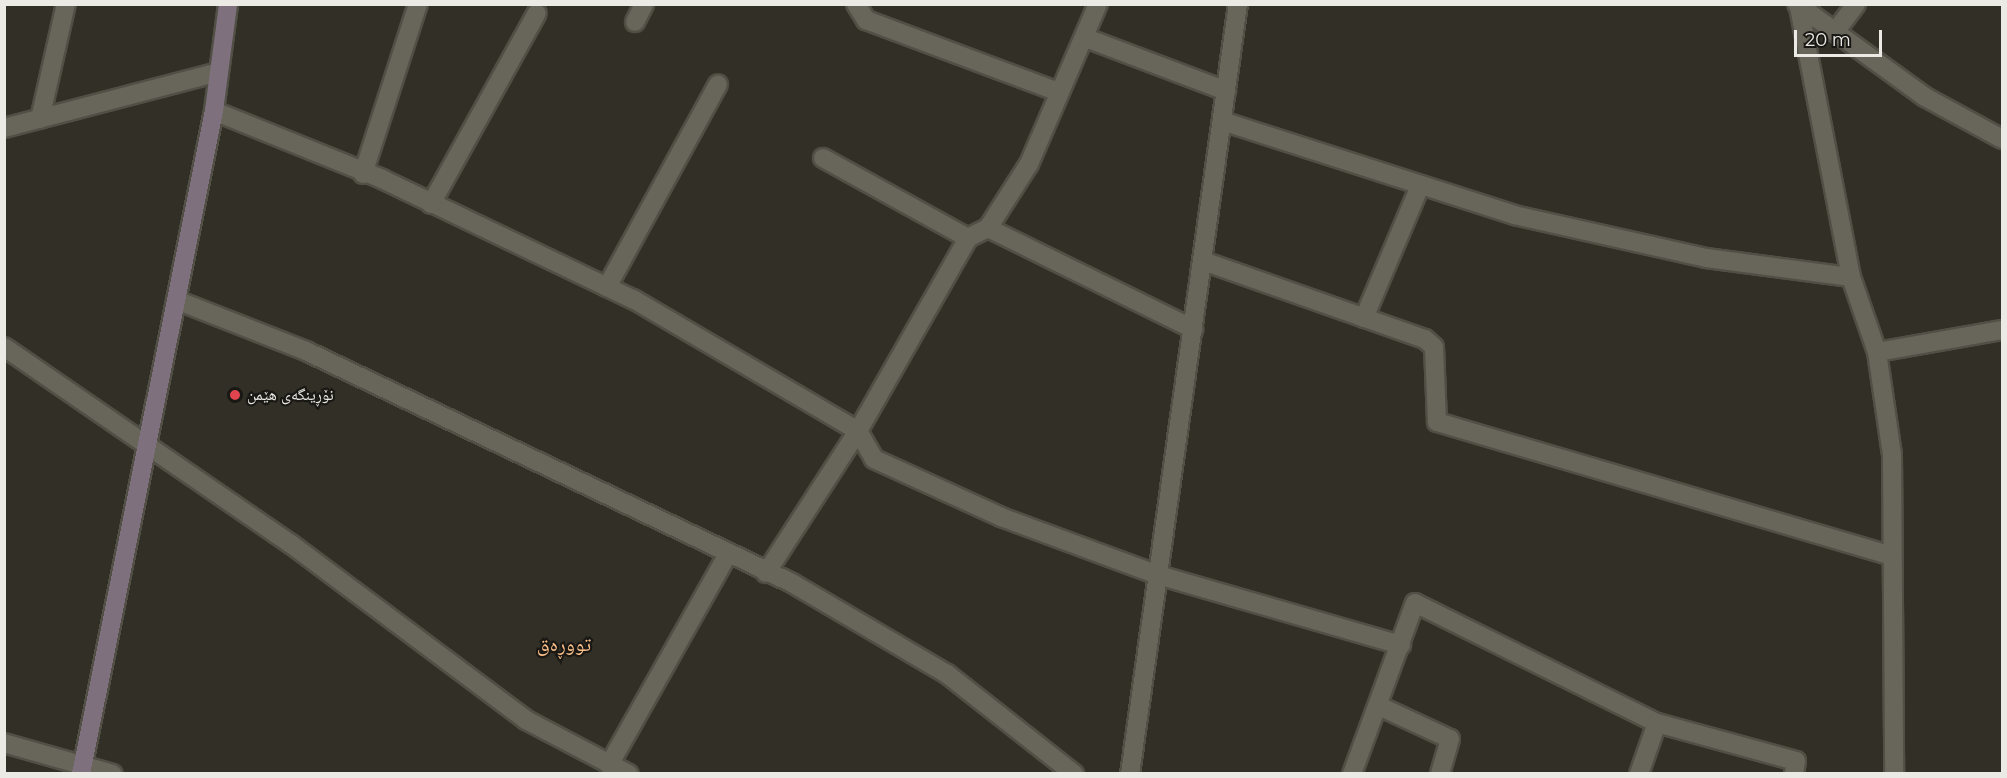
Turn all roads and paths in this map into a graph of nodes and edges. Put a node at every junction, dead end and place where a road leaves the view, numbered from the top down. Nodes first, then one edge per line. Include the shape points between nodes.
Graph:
1 (66, 4) edge
2 (228, 4) edge
3 (418, 4) edge
4 (644, 4) edge
5 (856, 4) edge
6 (1098, 4) edge
7 (1238, 4) edge
8 (1856, 4) edge
9 (1798, 6) edge
10 (537, 13) dead end
11 (635, 22) dead end
12 (1835, 32) junction
13 (1086, 38) junction
14 (215, 73) junction
15 (718, 84) dead end
16 (1226, 91) junction
17 (1059, 92) junction
18 (214, 111) junction
19 (40, 119) junction
20 (1222, 121) junction
21 (4, 128) edge
22 (2002, 138) edge
23 (823, 158) dead end
24 (363, 174) junction
25 (1420, 186) junction
26 (431, 204) junction
27 (988, 228) junction
28 (968, 238) junction
29 (1203, 261) junction
30 (1851, 277) junction
31 (607, 287) junction
32 (176, 300) junction
33 (1364, 318) junction
34 (1193, 329) junction
35 (2002, 330) edge
36 (4, 347) edge
37 (1877, 352) junction
38 (858, 430) junction
39 (146, 441) junction
40 (728, 554) junction
41 (1891, 556) junction
42 (766, 573) junction
43 (1158, 575) junction
44 (1401, 645) junction
45 (1379, 706) junction
46 (1658, 723) junction
47 (4, 743) edge
48 (609, 765) junction
49 (82, 769) edge
50 (113, 774) edge
51 (629, 774) edge
52 (1074, 774) edge
53 (1130, 774) edge
54 (1352, 774) edge
55 (1440, 774) edge
56 (1639, 774) edge
57 (1794, 774) edge
58 (1894, 774) edge

1 - 19 street
2 - 14 street
3 - 24 street
4 - 11 street
5 - 17 street via 866,20
6 - 13 street
7 - 16 street
8 - 12 street
9 - 12 street
9 - 30 street
10 - 26 street
12 - 22 street via 1925,97
13 - 16 street
13 - 17 street
14 - 18 street
14 - 19 street
15 - 31 street
16 - 20 street
17 - 27 street via 1029,164
18 - 24 street
18 - 32 street
19 - 21 street
20 - 25 street
20 - 29 street
23 - 28 street
24 - 26 street
25 - 30 street via 1514,215 1706,258
25 - 33 street
26 - 31 street
27 - 28 street
27 - 34 street
28 - 38 street
29 - 33 street
29 - 34 street
30 - 37 street
31 - 38 street
32 - 39 street
32 - 40 street via 306,351
33 - 41 street via 1434,347 1437,422
34 - 43 street
35 - 37 street
36 - 39 street
37 - 41 street via 1892,454
38 - 42 street
38 - 43 street via 874,459 1001,517
39 - 48 street via 526,720
39 - 49 street
40 - 42 street
40 - 48 street
41 - 58 street
42 - 52 street via 947,674
43 - 44 street
43 - 53 street
44 - 45 street
44 - 46 street via 1414,603
45 - 54 street
45 - 55 street via 1450,739
46 - 56 street
46 - 57 street via 1796,761
47 - 49 street
48 - 51 street
49 - 50 street

